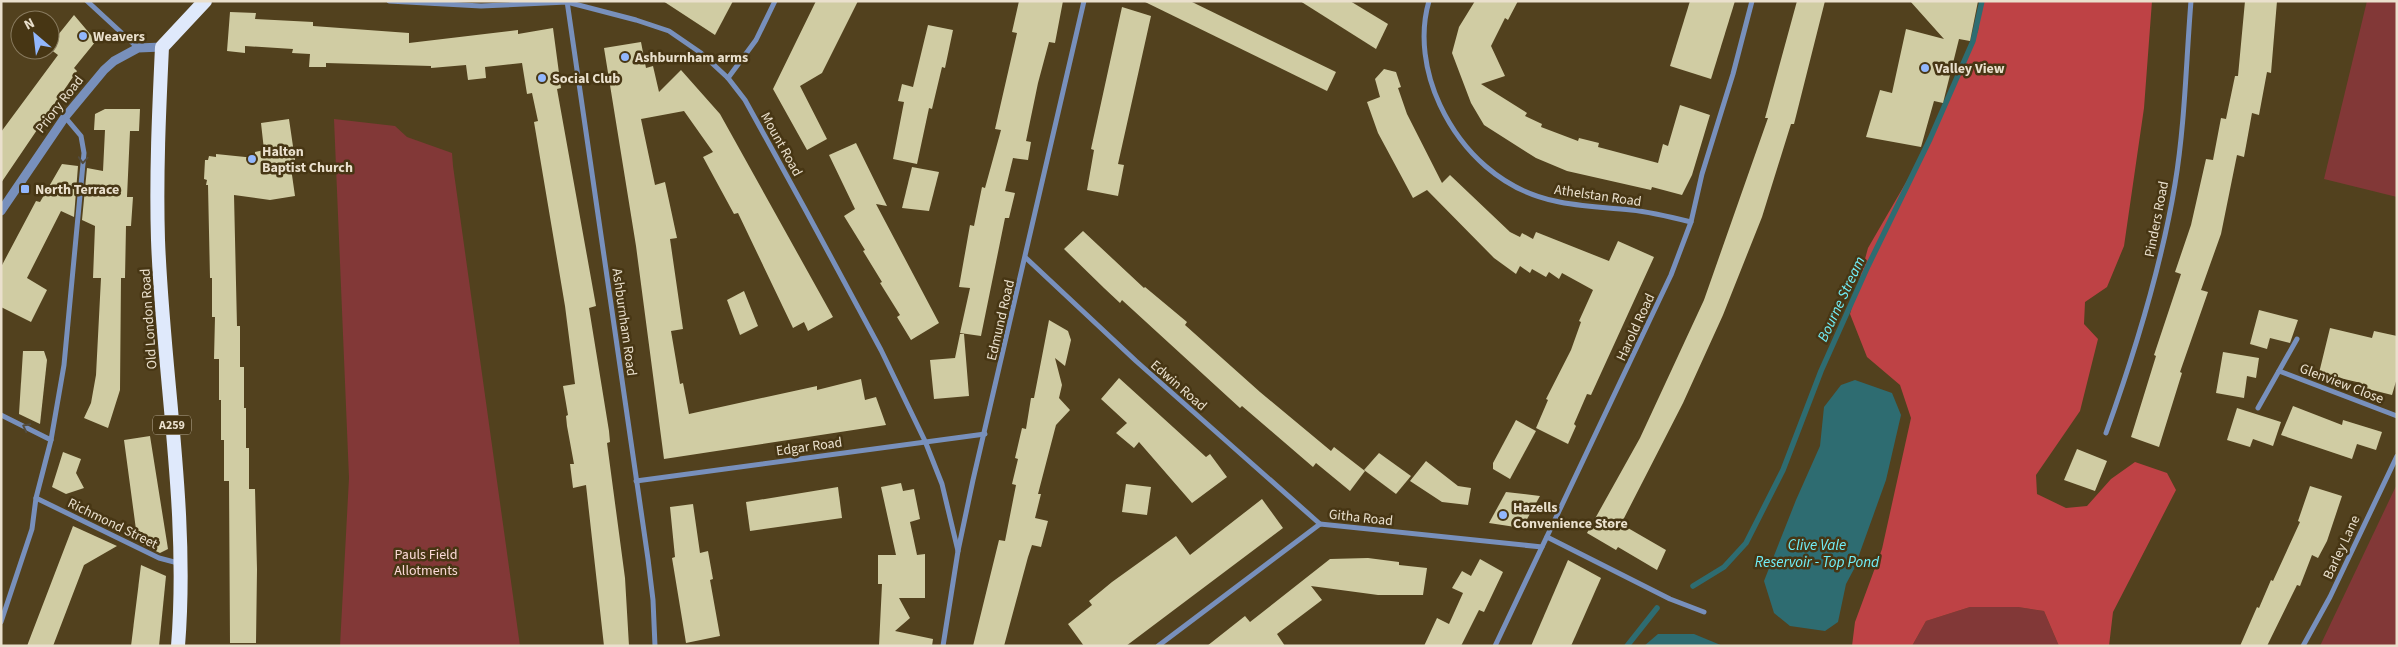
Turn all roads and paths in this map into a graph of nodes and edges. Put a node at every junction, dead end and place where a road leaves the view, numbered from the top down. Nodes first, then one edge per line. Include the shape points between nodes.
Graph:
1 (87, 1) edge
2 (389, 1) edge
3 (774, 1) edge
4 (1084, 1) edge
5 (1430, 1) edge
6 (1752, 1) edge
7 (2191, 1) edge
8 (567, 2) edge
9 (200, 3) edge
10 (162, 47) junction
11 (138, 48) junction
12 (728, 78) junction
13 (65, 117) junction
14 (1, 211) edge
15 (1691, 222) junction
16 (1026, 258) junction
17 (2297, 339) dead end
18 (2279, 371) junction
19 (2258, 408) dead end
20 (1, 415) edge
21 (2397, 416) edge
22 (2106, 433) dead end
23 (985, 434) junction
24 (51, 440) junction
25 (926, 441) junction
26 (2397, 456) edge
27 (636, 481) junction
28 (36, 498) junction
29 (1320, 524) junction
30 (1548, 537) junction
31 (1542, 547) junction
32 (958, 551) junction
33 (182, 564) junction
34 (1704, 612) dead end
35 (1, 622) edge
36 (178, 646) edge
37 (655, 646) edge
38 (943, 646) edge
39 (1158, 646) edge
40 (1495, 646) edge
41 (2303, 646) edge

1 - 11 street
2 - 8 street, Mount Road via 481,6
3 - 12 street via 756,40
4 - 16 street, Edmund Road
5 - 15 street, Athelstan Road via 1424,20 1425,59 1434,94 1466,149 1491,171 1523,192 1555,201 1632,210
6 - 15 street, Harold Road
7 - 22 street, Pinders Road via 2175,183 2156,276 2134,354
8 - 12 street, Mount Road via 669,31 701,53
8 - 27 street, Ashburnham Road
9 - 10 highway
10 - 11 street, Priory Road
10 - 33 highway, Old London Road / A259 via 158,241
11 - 13 street, Priory Road via 104,70
12 - 25 street, Mount Road via 745,100 805,209
13 - 14 street, Priory Road
13 -> 24 street via 80,136 84,153 64,365
15 - 30 street, Harold Road via 1649,326
16 - 23 street, Edmund Road
16 - 29 street, Edwin Road via 1136,361
17 - 18 street, Glenview Close
18 - 19 street, Glenview Close
18 - 21 street, Glenview Close
24 -> 20 street
23 - 25 street, Edgar Road
23 - 32 street, Edmund Road
24 - 28 street
25 - 27 street, Edgar Road
25 - 32 street, Mount Road via 942,484
26 - 41 street, Barley Lane
27 - 37 street, Ashburnham Road via 653,600
28 - 33 street, Richmond Street via 159,558
28 - 35 street via 32,529
29 - 31 street, Githa Road
29 - 39 street, Githa Road
30 - 31 street, Harold Road
30 - 34 street via 1670,599
31 - 40 street, Harold Road
32 - 38 street, Edmund Road
33 - 36 highway, Old London Road / A259

